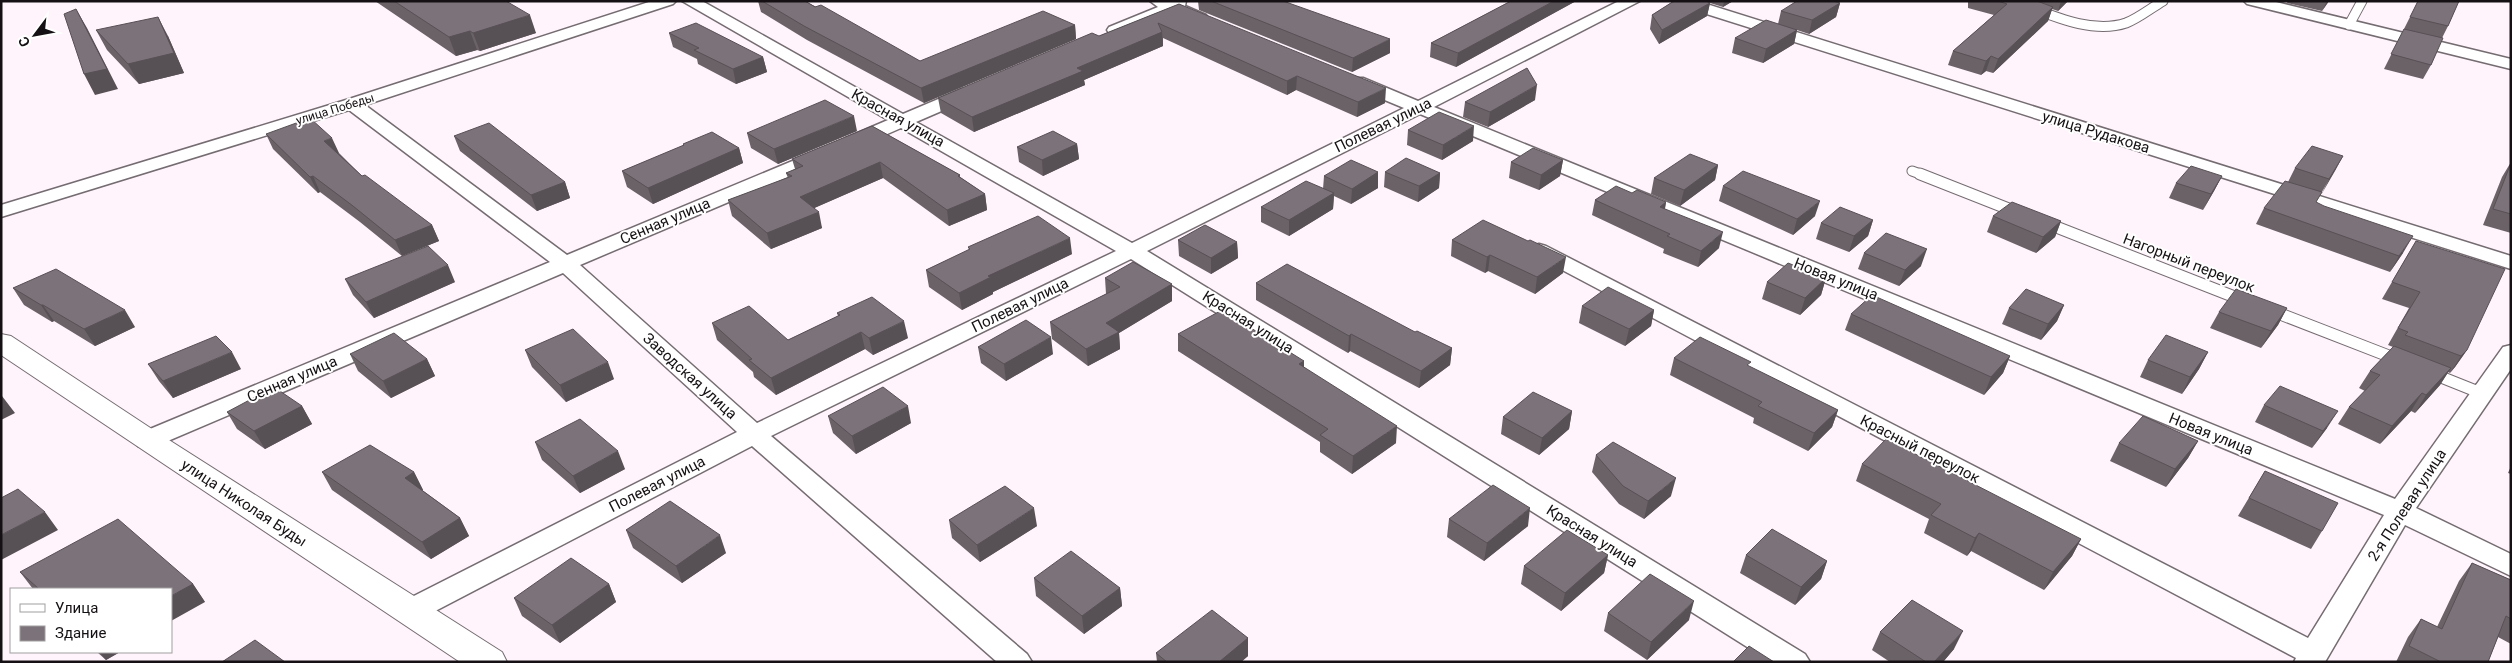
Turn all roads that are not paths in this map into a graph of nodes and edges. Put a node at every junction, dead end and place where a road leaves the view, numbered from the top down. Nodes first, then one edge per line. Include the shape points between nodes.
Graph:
1 (668, 1) edge
2 (690, 1) edge
3 (1632, 1) edge
4 (1680, 1) edge
5 (2013, 1) edge
6 (2163, 1) edge
7 (2252, 1) edge
8 (2362, 1) edge
9 (1171, 3) edge
10 (1217, 25) edge
11 (2349, 25) junction
12 (1100, 37) edge
13 (2511, 64) edge
14 (1336, 74) edge
15 (984, 86) edge
16 (352, 104) junction
17 (1419, 108) junction
18 (903, 121) junction
19 (1912, 171) dead end
20 (1, 211) edge
21 (1526, 244) edge
22 (1132, 250) junction
23 (2511, 263) edge
24 (566, 264) junction
25 (1, 342) edge
26 (2511, 352) edge
27 (2482, 393) junction
28 (754, 434) junction
29 (147, 440) junction
30 (2400, 511) junction
31 (2511, 566) edge
32 (410, 611) junction
33 (2312, 658) edge
34 (489, 662) edge
35 (1017, 662) edge
36 (1795, 662) edge

1 - 16 street, улица Победы
2 - 18 street, Красная улица
3 - 17 street, Полевая улица
4 - 23 street, улица Рудакова
5 - 6 lane via 2085,24 2103,26 2128,23
7 - 11 street
8 - 11 lane
9 - 10 street
9 - 12 street
11 - 13 street
14 - 17 street, Новая улица
15 - 18 street, Сенная улица
16 - 20 street, улица Победы
16 - 24 street, Заводская улица
17 - 22 street, Полевая улица
17 - 30 street, Новая улица
18 - 22 street, Красная улица
18 - 24 street, Сенная улица
19 - 27 lane, Нагорный переулок
21 - 33 street, Красный переулок
22 - 28 street, Полевая улица
22 - 36 street, Красная улица
24 - 28 street, Заводская улица
24 - 29 street, Сенная улица
25 - 29 street, улица Николая Буды
26 - 27 street, 2-я Полевая улица
27 - 30 street, 2-я Полевая улица
28 - 32 street, Полевая улица
28 - 35 street, Заводская улица
29 - 32 street, улица Николая Буды
30 - 31 street, Новая улица
30 - 33 street, 2-я Полевая улица
32 - 34 street, улица Николая Буды

